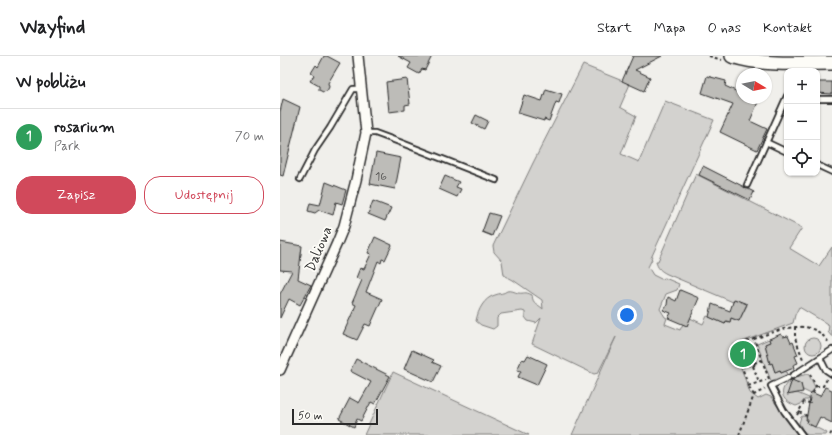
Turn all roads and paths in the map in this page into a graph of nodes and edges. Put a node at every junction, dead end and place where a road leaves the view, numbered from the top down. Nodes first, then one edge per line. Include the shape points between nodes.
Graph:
1 (358, 56) edge
2 (732, 56) edge
3 (832, 63) edge
4 (794, 67) edge
5 (362, 89) junction
6 (820, 99) edge
7 (832, 99) edge
8 (784, 103) edge
9 (366, 133) junction
10 (766, 142) junction
11 (784, 151) edge
12 (820, 166) edge
13 (832, 172) edge
14 (300, 180) dead end
15 (496, 180) dead end
16 (747, 185) dead end
17 (754, 339) junction
18 (744, 343) junction
19 (832, 348) edge
20 (820, 358) junction
21 (762, 360) junction
22 (753, 364) junction
23 (742, 367) junction
24 (280, 370) edge
25 (831, 373) edge
26 (759, 382) junction
27 (748, 386) junction
28 (771, 386) junction
29 (816, 386) dead end
30 (754, 395) junction
31 (811, 401) dead end
32 (802, 404) dead end
33 (798, 412) dead end
34 (807, 416) dead end
35 (832, 432) edge
36 (739, 435) edge
37 (802, 435) edge
38 (830, 435) edge

1 - 5 street, Daliowa
2 - 4 street
3 - 4 street
5 - 9 street, Daliowa
5 - 14 lane via 353,89 315,150
6 - 7 lane
8 - 10 lane
9 - 15 lane via 375,133
9 - 24 street, Daliowa via 344,226
10 - 11 lane
10 - 16 lane
12 - 13 lane
17 - 18 path
17 - 19 path via 784,328 798,327 821,333
17 - 21 path
18 - 22 path
18 - 23 path via 734,346
19 - 20 lane
20 - 25 lane via 824,367
20 - 28 lane
21 - 22 path
21 - 26 path via 769,379
22 - 23 path
22 - 26 path
23 - 27 path
25 - 29 path via 823,386
26 - 27 path
27 - 30 path
28 - 30 path
28 - 37 lane via 784,411
30 - 36 path
31 - 32 path
33 - 34 path
35 - 38 path

